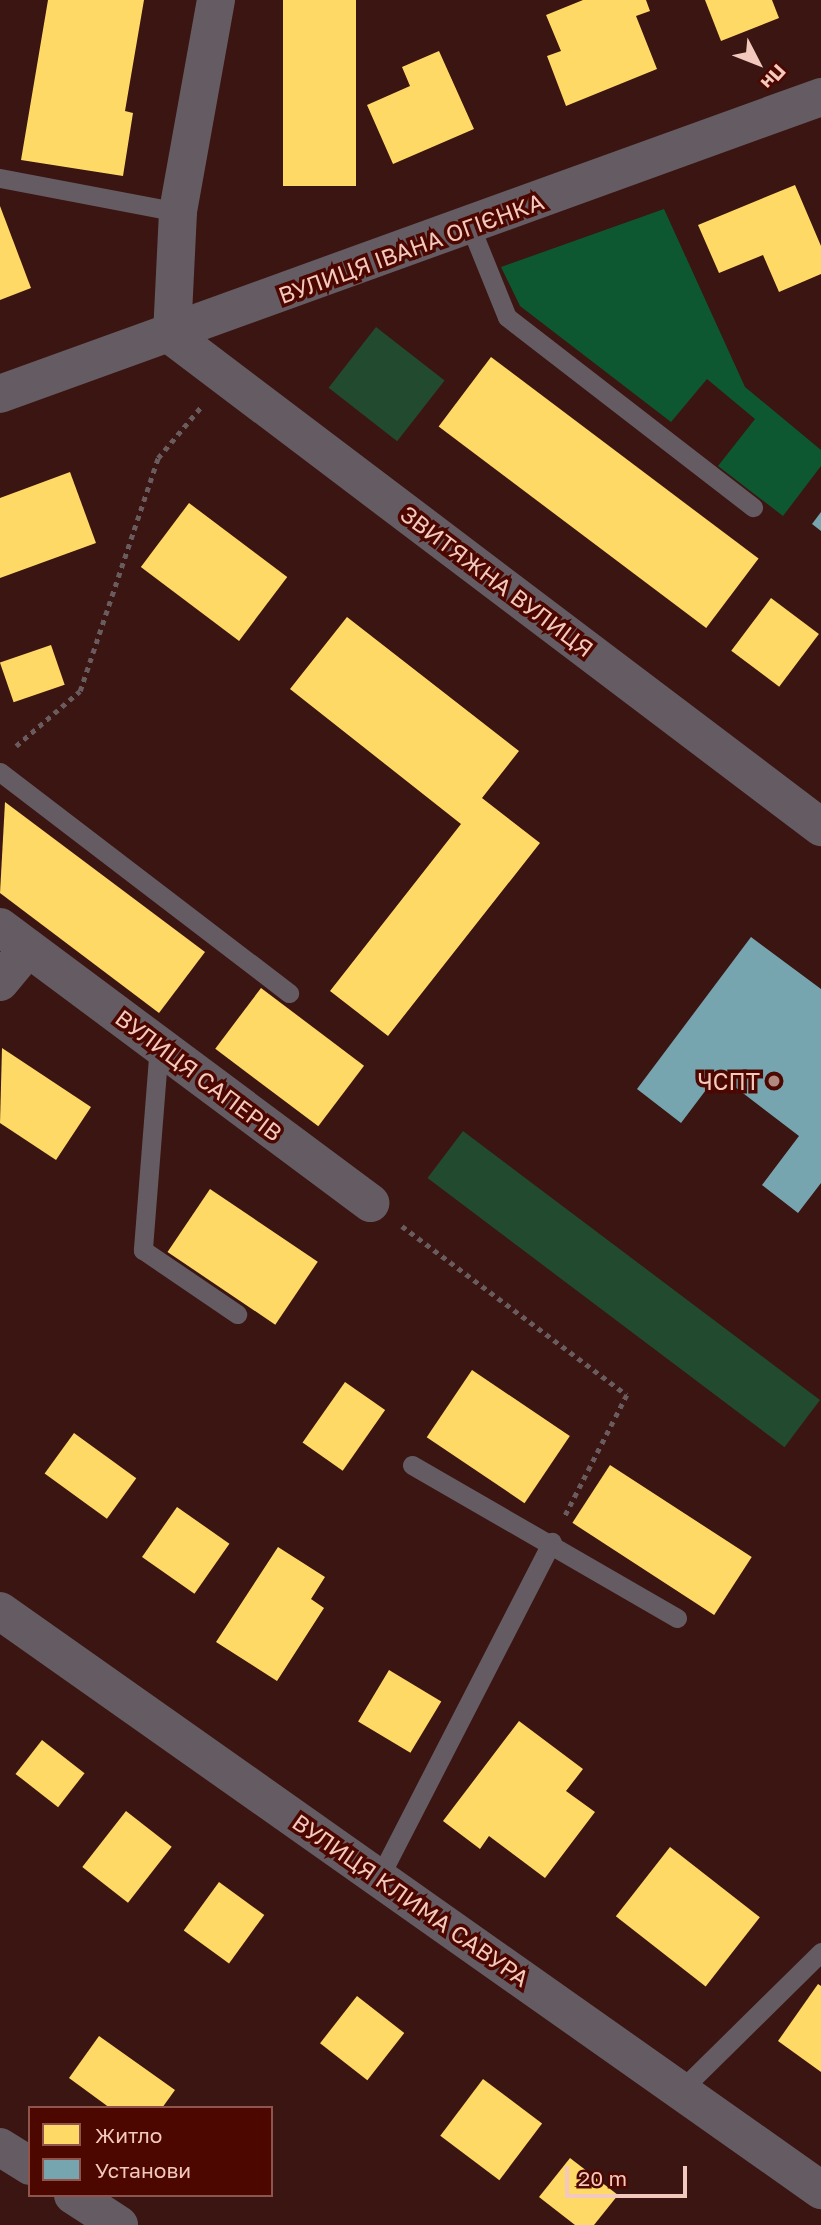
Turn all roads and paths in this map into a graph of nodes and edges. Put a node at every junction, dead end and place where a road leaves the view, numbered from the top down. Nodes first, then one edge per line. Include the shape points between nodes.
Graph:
1 (216, 0) edge
2 (821, 97) edge
3 (0, 178) edge
4 (178, 212) junction
5 (471, 228) junction
6 (172, 335) junction
7 (226, 376) junction
8 (0, 394) edge
9 (753, 507) dead end
10 (10, 752) dead end
11 (0, 772) edge
12 (821, 827) edge
13 (14, 937) edge
14 (0, 982) edge
15 (289, 993) dead end
16 (159, 1045) junction
17 (370, 1203) joint
18 (237, 1314) dead end
19 (412, 1465) dead end
20 (552, 1542) junction
21 (0, 1611) edge
22 (677, 1618) dead end
23 (379, 1878) junction
24 (821, 1952) edge
25 (680, 2091) junction
26 (0, 2147) edge
27 (28, 2165) edge
28 (821, 2190) edge
29 (77, 2197) edge
30 (119, 2225) edge

1 - 4 street
2 - 5 street, ВУЛИЦЯ ІВАНА ОГІЄНКА
3 - 4 lane
4 - 6 street
5 - 6 street, ВУЛИЦЯ ІВАНА ОГІЄНКА
5 - 9 lane via 507,317
6 - 7 street, ЗВИТЯЖНА ВУЛИЦЯ
6 - 8 street, ВУЛИЦЯ ІВАНА ОГІЄНКА
7 - 10 path via 158,458 80,691
7 - 12 street, ЗВИТЯЖНА ВУЛИЦЯ
11 - 15 lane
13 - 14 street, ВУЛИЦЯ САПЕРІВ
13 - 16 street, ВУЛИЦЯ САПЕРІВ
16 - 17 street, ВУЛИЦЯ САПЕРІВ
16 - 18 lane via 143,1250
17 - 20 path via 627,1395
19 - 20 lane
20 - 22 lane
20 - 23 lane
21 - 23 street, ВУЛИЦЯ КЛИМА САВУРА
23 - 25 street, ВУЛИЦЯ КЛИМА САВУРА
24 - 25 lane
25 - 28 street, ВУЛИЦЯ КЛИМА САВУРА
26 - 27 street
29 - 30 street

